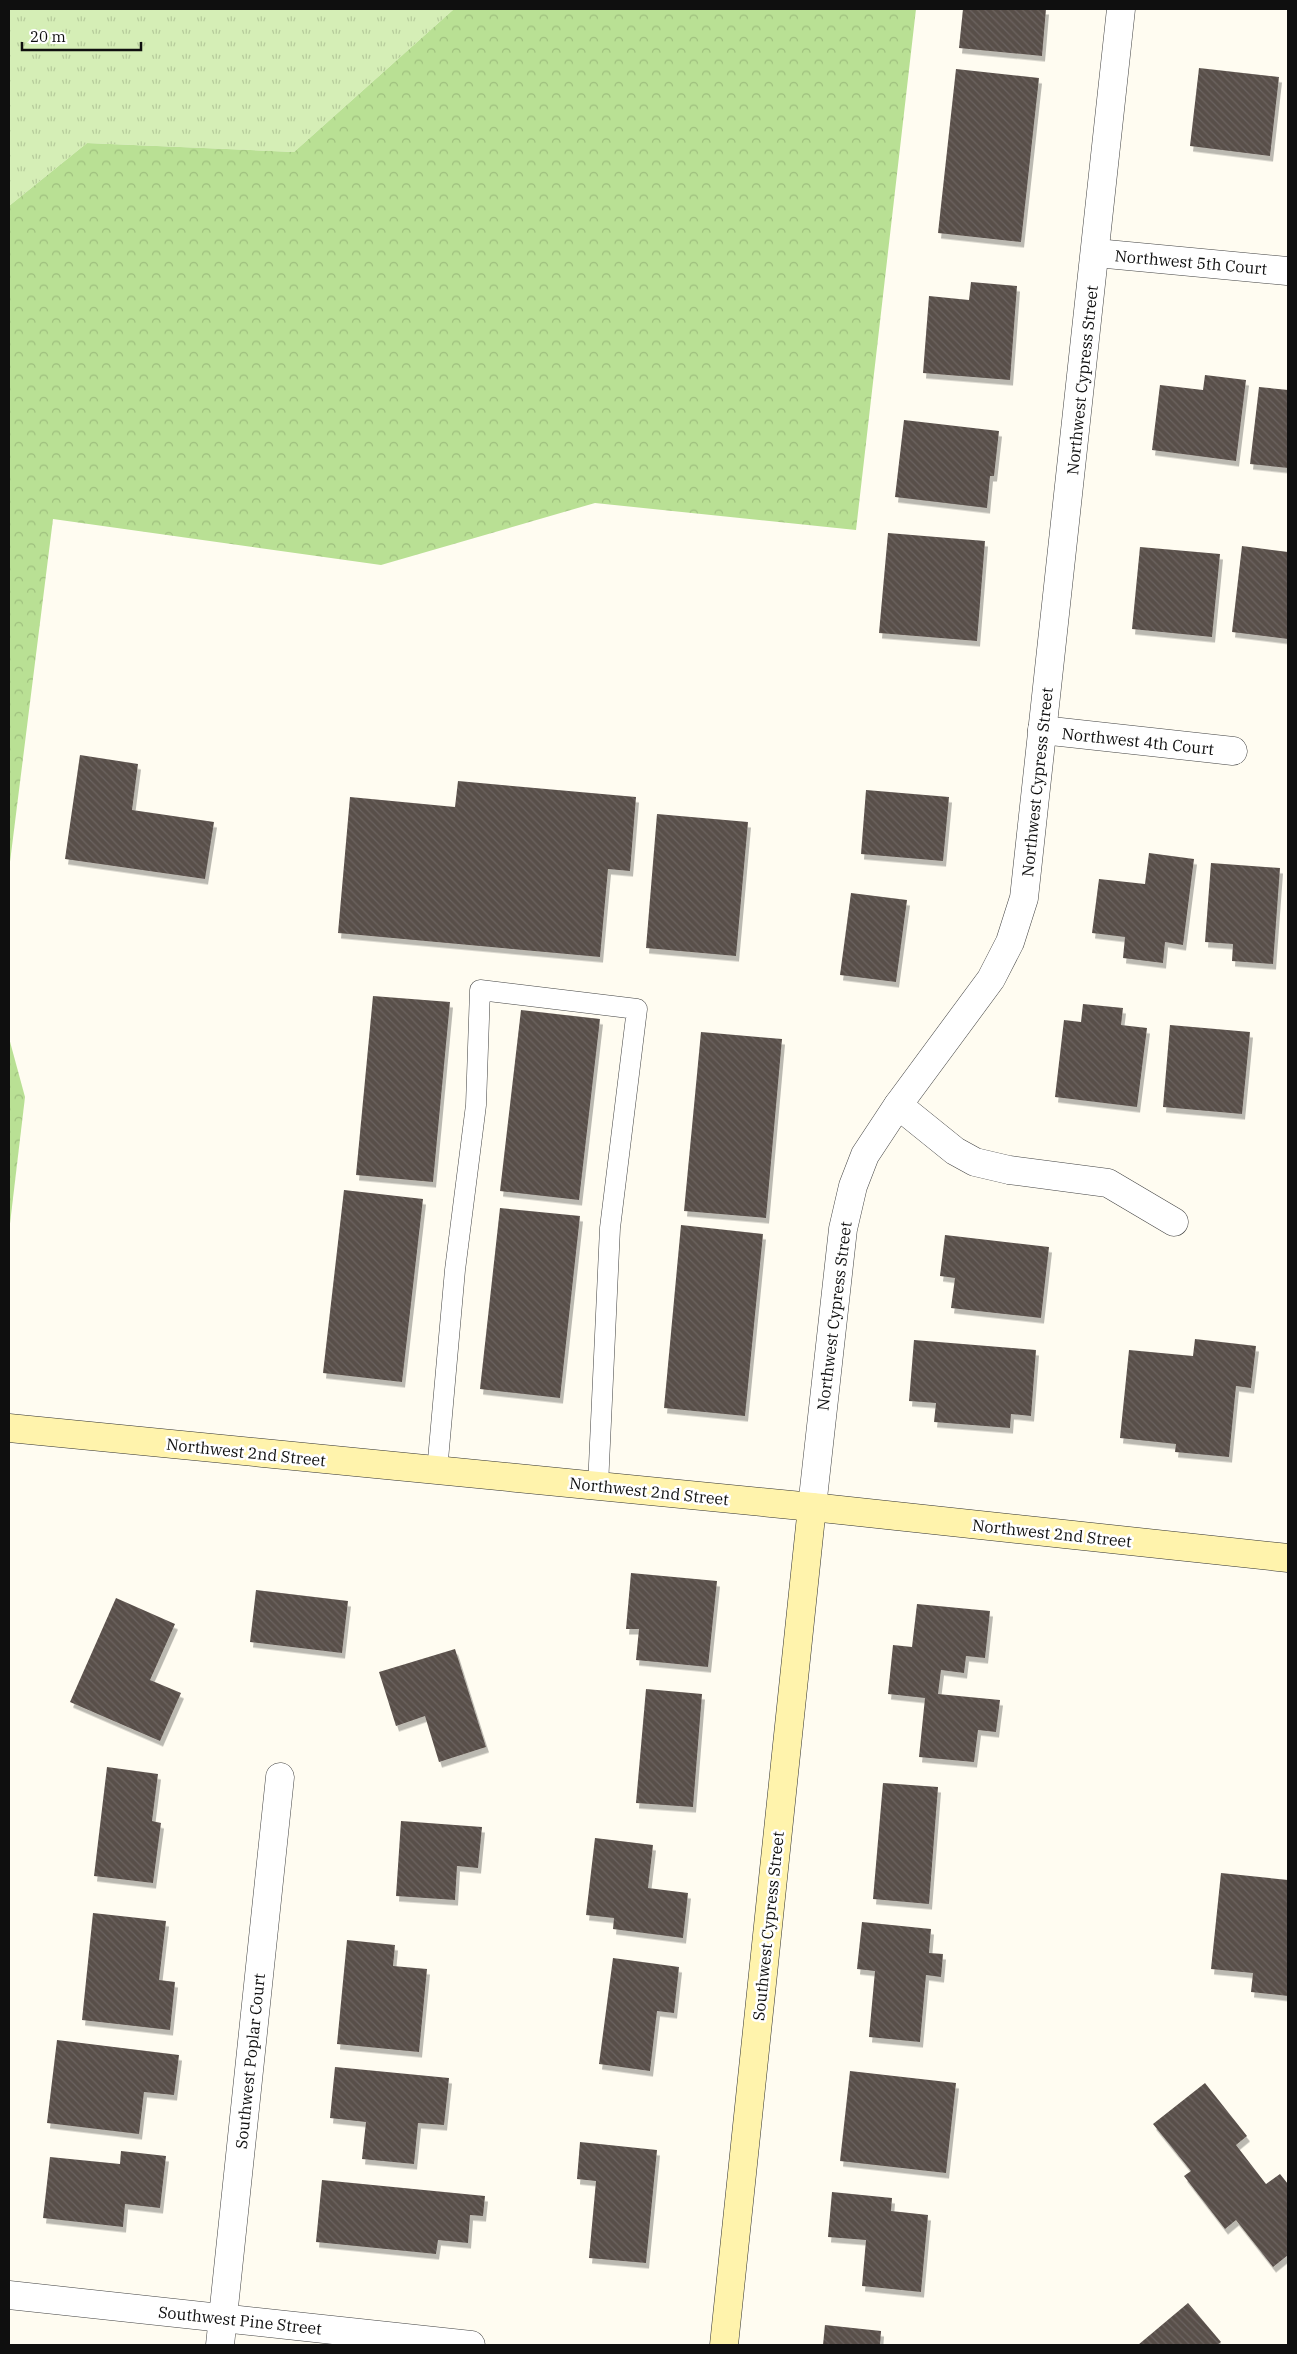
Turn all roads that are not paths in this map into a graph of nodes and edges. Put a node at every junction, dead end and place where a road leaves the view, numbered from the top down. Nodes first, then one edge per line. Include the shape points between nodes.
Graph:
1 (1121, 9) edge
2 (1096, 252) junction
3 (1287, 271) dead end
4 (1042, 730) junction
5 (1233, 751) dead end
6 (898, 1105) junction
7 (1174, 1222) dead end
8 (9, 1428) edge
9 (437, 1471) junction
10 (598, 1486) junction
11 (812, 1508) junction
12 (1288, 1558) edge
13 (280, 1777) dead end
14 (9, 2296) edge
15 (223, 2317) junction
16 (220, 2345) edge
17 (471, 2345) edge
18 (724, 2345) edge

1 - 2 street, Northwest Cypress Street
2 - 3 street, Northwest 5th Court
2 - 4 street, Northwest Cypress Street
4 - 5 street, Northwest 4th Court
4 - 6 street, Northwest Cypress Street via 1024,898 1010,942 991,979
6 - 7 street via 955,1151 975,1162 1009,1170 1108,1183
6 - 11 street, Northwest Cypress Street via 865,1155 853,1186 843,1229
8 - 9 main road, Northwest 2nd Street
9 - 10 main road, Northwest 2nd Street
9 - 10 lane via 455,1270 476,1105 480,990 637,1009 610,1228
10 - 11 main road, Northwest 2nd Street
11 - 12 main road, Northwest 2nd Street
11 - 18 main road, Southwest Cypress Street
13 - 15 street, Southwest Poplar Court
14 - 15 street, Southwest Pine Street
15 - 16 street, Southwest Poplar Court
15 - 17 street, Southwest Pine Street

